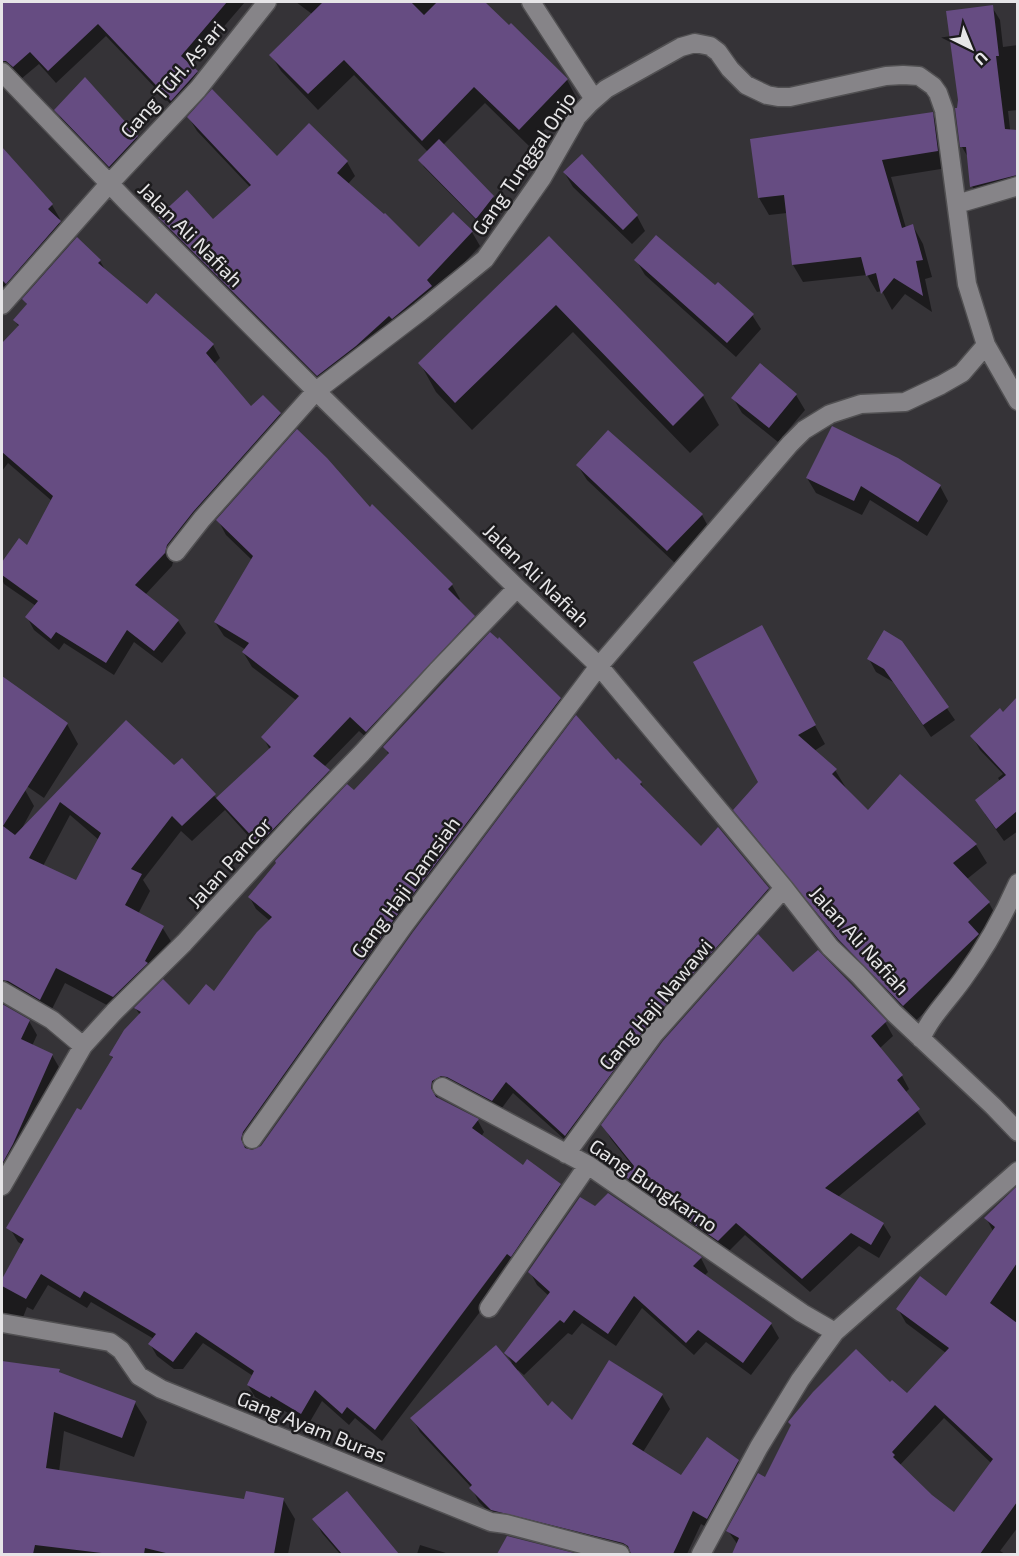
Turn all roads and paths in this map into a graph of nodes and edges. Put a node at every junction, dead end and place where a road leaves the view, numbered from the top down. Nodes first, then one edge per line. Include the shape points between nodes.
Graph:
1 (267, 2) edge
2 (531, 2) edge
3 (2, 72) edge
4 (594, 99) junction
5 (110, 184) junction
6 (1017, 186) edge
7 (957, 204) junction
8 (2, 305) edge
9 (986, 345) junction
10 (316, 391) junction
11 (1017, 401) edge
12 (176, 552) dead end
13 (517, 588) junction
14 (599, 666) junction
15 (1017, 883) edge
16 (784, 888) junction
17 (2, 991) edge
18 (921, 1040) junction
19 (83, 1046) junction
20 (442, 1087) dead end
21 (1017, 1132) edge
22 (252, 1139) dead end
23 (566, 1154) junction
24 (588, 1165) junction
25 (1017, 1171) edge
26 (2, 1186) edge
27 (489, 1308) dead end
28 (2, 1323) edge
29 (835, 1332) junction
30 (620, 1554) edge
31 (701, 1554) edge

1 - 5 street, Gang TGH. As'ari via 198,89
2 - 4 street
3 - 5 street, Jalan Ali Nafiah
4 - 7 street, Gang Tunggal Onjo via 681,47 695,43 714,48 746,85 778,97 790,98 886,76 912,74 926,80 938,93 944,110
4 - 10 street, Gang Tunggal Onjo via 577,117 542,178 485,259
5 - 8 street, Gang TGH. As'ari
5 - 10 street, Jalan Ali Nafiah
6 - 7 street
7 - 9 street, Gang Tunggal Onjo via 967,284
9 - 11 street, Gang Tunggal Onjo
9 - 14 street, Gang Haji Damsiah via 962,373 941,386 905,402 861,404 830,414 804,430
10 - 12 street, Gang Tunggal Onjo
10 - 13 street, Jalan Ali Nafiah
13 - 14 street, Jalan Ali Nafiah
13 - 19 street, Jalan Pancor
14 - 16 street, Jalan Ali Nafiah
14 - 22 street, Gang Haji Damsiah via 404,925
15 - 18 street via 996,929 927,1025
16 - 18 street, Jalan Ali Nafiah via 830,947
16 - 23 street, Gang Haji Nawawi via 654,1034
17 - 19 street via 52,1020
18 - 21 street, Jalan Ali Nafiah
19 - 26 street, Jalan Pancor
20 - 23 street, Gang Bungkarno
23 - 24 street, Gang Bungkarno
24 - 27 street
24 - 29 street, Gang Bungkarno
25 - 29 street
28 - 30 street, Gang Ayam Buras via 110,1342 121,1350 139,1376 161,1389 491,1522
29 - 31 street via 765,1437

